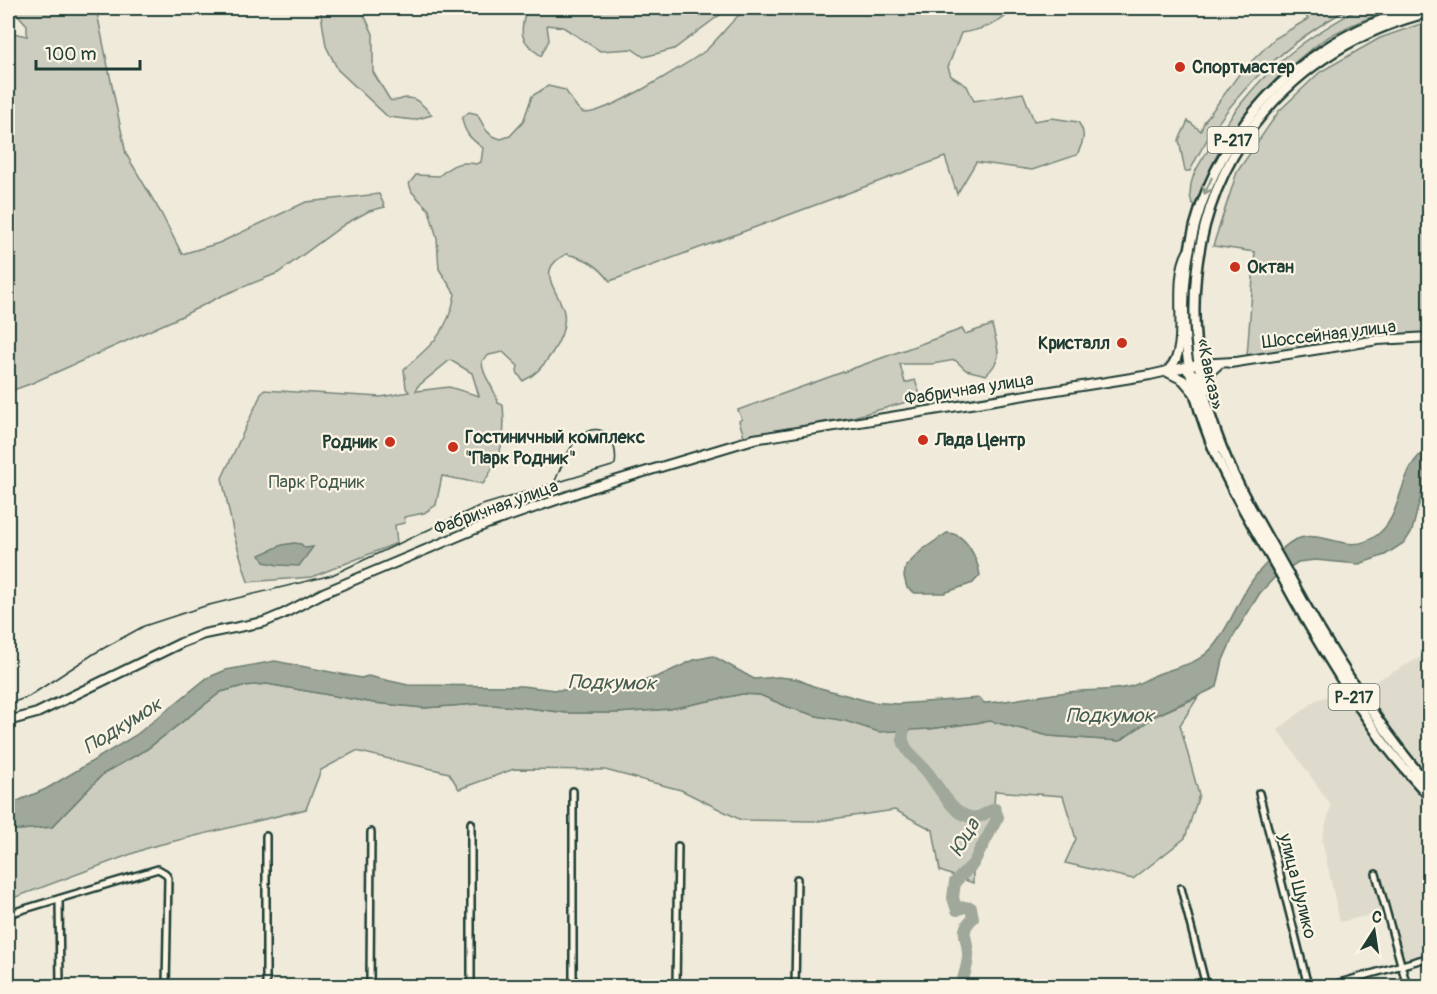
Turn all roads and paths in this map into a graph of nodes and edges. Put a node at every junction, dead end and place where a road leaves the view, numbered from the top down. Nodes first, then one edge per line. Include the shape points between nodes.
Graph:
1 (1422, 8) edge
2 (1430, 12) edge
3 (1188, 252) junction
4 (1430, 337) edge
5 (1195, 343) junction
6 (1218, 364) junction
7 (1194, 367) junction
8 (1168, 371) junction
9 (1155, 374) joint
10 (1201, 396) junction
11 (1229, 463) junction
12 (1265, 539) junction
13 (1292, 589) junction
14 (8, 722) edge
15 (1430, 787) edge
16 (573, 791) dead end
17 (1259, 793) dead end
18 (1430, 797) edge
19 (471, 823) dead end
20 (371, 832) dead end
21 (266, 836) dead end
22 (678, 846) dead end
23 (1377, 874) dead end
24 (797, 879) dead end
25 (1181, 888) dead end
26 (59, 899) junction
27 (8, 914) edge
28 (1430, 957) edge
29 (1402, 966) junction
30 (60, 987) edge
31 (166, 987) edge
32 (266, 987) edge
33 (370, 987) edge
34 (471, 987) edge
35 (573, 987) edge
36 (676, 987) edge
37 (795, 987) edge
38 (1206, 987) edge
39 (1308, 987) edge
40 (1329, 987) edge
41 (1407, 987) edge

1 -> 3 main road, «Кавказ» / Р-217 via 1397,13 1350,32 1307,59 1270,94 1222,159 1201,204
2 - 5 main road, «Кавказ» / Р-217 via 1376,29 1313,65 1276,99 1243,139 1218,187 1203,236 1194,279
3 - 7 main road, «Кавказ» / Р-217 via 1183,312
3 - 8 main road via 1180,283 1179,353
4 - 6 main road, Шоссейная улица via 1378,340
5 - 6 main road via 1203,356
5 - 7 main road, «Кавказ» / Р-217
6 - 7 main road, Шоссейная улица
6 - 10 main road via 1210,372
7 - 8 main road, Шоссейная улица
7 - 10 main road, «Кавказ» / Р-217
7 - 11 main road via 1213,437
8 - 9 main road, Шоссейная улица
8 - 10 main road
9 - 14 main road, Фабричная улица via 754,439 594,487 487,524 264,622 204,634 181,643 37,713
10 - 11 main road, «Кавказ» / Р-217
10 - 12 main road, «Кавказ» / Р-217 via 1213,447
11 - 12 main road, «Кавказ» / Р-217
12 - 13 main road, «Кавказ» / Р-217
13 - 15 main road, «Кавказ» / Р-217 via 1383,730
13 - 18 main road, «Кавказ» / Р-217 via 1378,735
16 - 35 street
17 - 39 street, улица Шулико
19 - 34 street
20 - 33 street
21 - 32 street
22 - 36 street
23 - 29 street
24 - 37 street
25 - 38 street
26 - 27 street
26 - 30 street
26 - 31 street via 158,869 165,873
28 - 29 street
29 - 40 street
29 - 41 street

